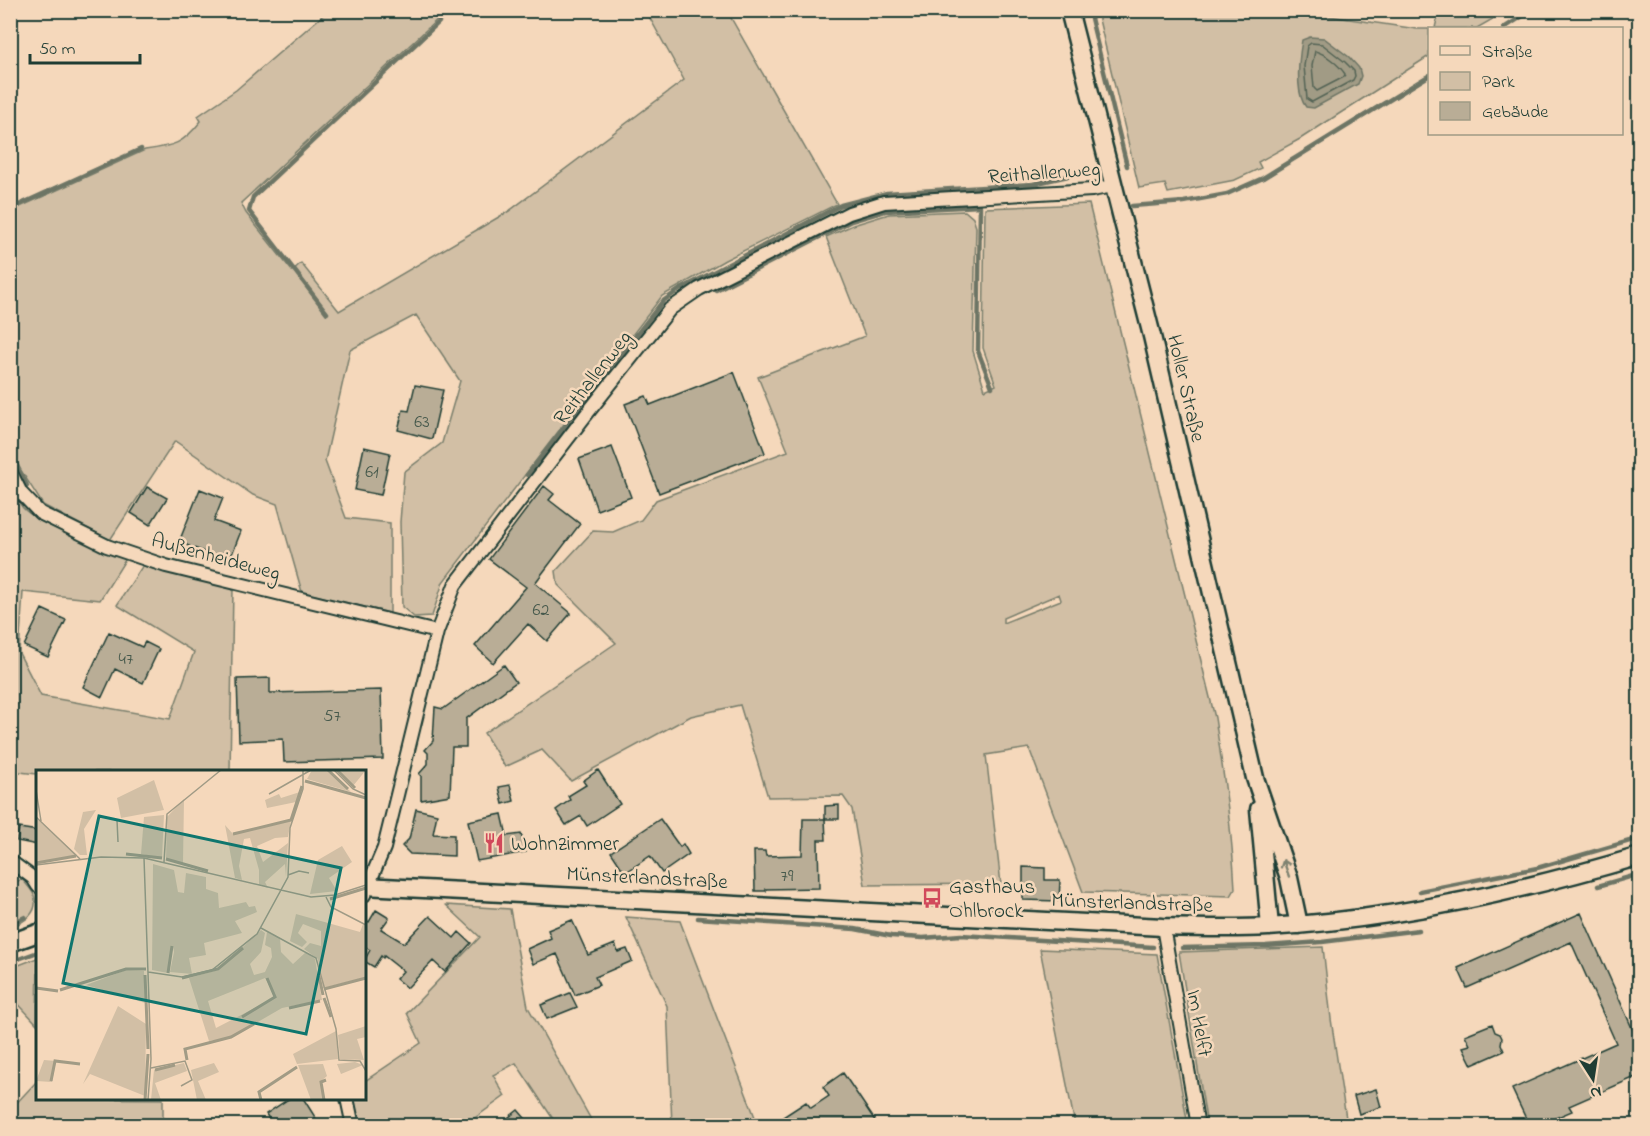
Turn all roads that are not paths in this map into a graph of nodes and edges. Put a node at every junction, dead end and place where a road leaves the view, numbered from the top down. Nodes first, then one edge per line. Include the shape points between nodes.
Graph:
1 (1069, 10) edge
2 (1113, 186) junction
3 (10, 471) edge
4 (437, 632) junction
5 (1256, 778) junction
6 (1640, 856) edge
7 (10, 861) edge
8 (36, 883) edge
9 (366, 889) edge
10 (1299, 925) junction
11 (1163, 927) junction
12 (1270, 927) junction
13 (36, 934) edge
14 (10, 943) edge
15 (347, 1100) edge
16 (352, 1125) edge
17 (1198, 1125) edge

1 - 2 main road, Holler Straße
2 - 4 street, Reithallenweg via 884,202 849,213 699,290 670,309 455,585
2 - 5 main road, Holler Straße
3 - 4 street, Außenheideweg via 21,493 40,513 108,546 166,566
4 - 9 street, Reithallenweg via 384,848
10 -> 5 main road, Holler Straße via 1289,878
5 - 12 main road, Holler Straße
6 - 10 main road, Münsterlandstraße via 1561,879 1422,909
7 - 8 street
9 - 11 main road, Münsterlandstraße
10 - 12 main road, Münsterlandstraße
11 - 12 main road, Münsterlandstraße
11 - 17 street, Im Helft
13 - 14 main road
15 - 16 street

